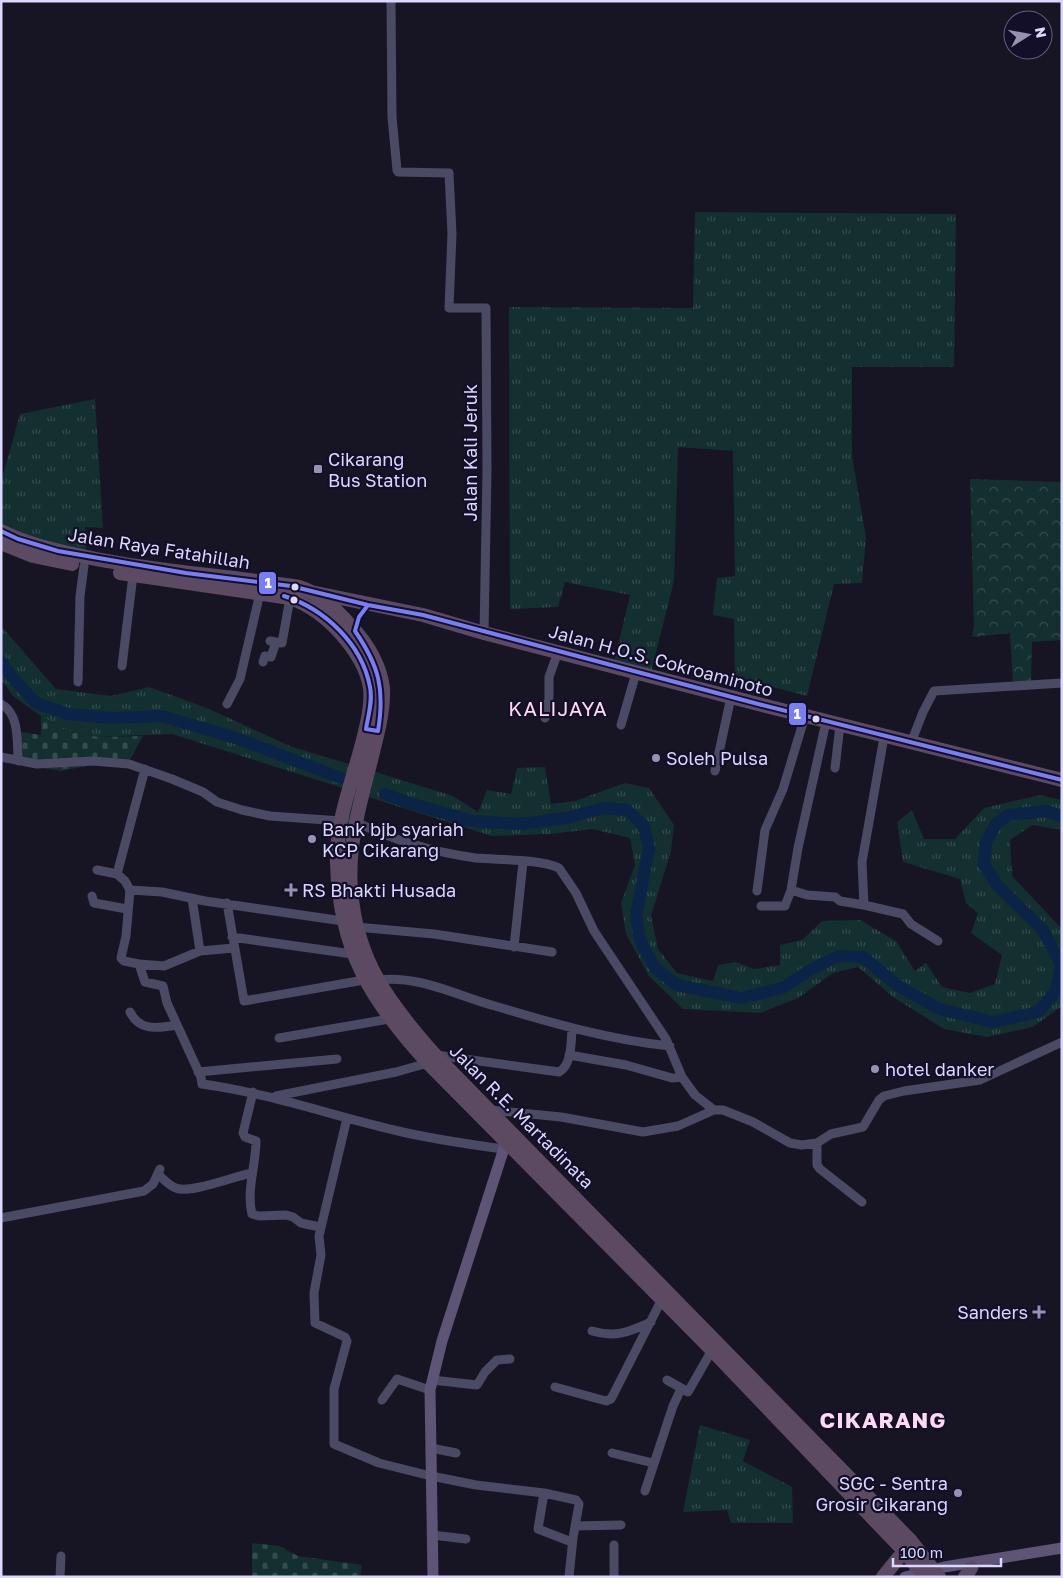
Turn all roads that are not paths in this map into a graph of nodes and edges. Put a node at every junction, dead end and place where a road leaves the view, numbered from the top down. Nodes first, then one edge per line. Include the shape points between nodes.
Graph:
1 (391, 1) edge
2 (1, 531) edge
3 (1, 543) edge
4 (84, 566) junction
5 (132, 575) junction
6 (260, 593) junction
7 (313, 593) junction
8 (295, 599) junction
9 (368, 605) junction
10 (356, 631) junction
11 (484, 634) junction
12 (558, 652) junction
13 (264, 662) dead end
14 (122, 666) dead end
15 (636, 673) junction
16 (78, 682) dead end
17 (1062, 683) edge
18 (730, 697) junction
19 (1, 704) edge
20 (227, 704) dead end
21 (805, 716) junction
22 (545, 718) dead end
23 (826, 722) junction
24 (622, 725) dead end
25 (840, 726) junction
26 (372, 730) junction
27 (884, 737) junction
28 (911, 743) junction
29 (1, 756) edge
30 (18, 761) junction
31 (835, 768) dead end
32 (145, 769) junction
33 (715, 772) dead end
34 (1062, 780) edge
35 (353, 802) junction
36 (341, 821) junction
37 (356, 822) junction
38 (523, 862) junction
39 (97, 870) dead end
40 (117, 874) junction
41 (130, 890) junction
42 (791, 890) junction
43 (756, 891) dead end
44 (92, 896) dead end
45 (192, 898) junction
46 (227, 903) junction
47 (864, 905) junction
48 (761, 906) dead end
49 (127, 909) junction
50 (342, 921) junction
51 (356, 927) junction
52 (232, 937) junction
53 (938, 941) dead end
54 (514, 946) junction
55 (234, 948) junction
56 (200, 952) junction
57 (552, 952) dead end
58 (352, 954) junction
59 (139, 964) junction
60 (371, 980) junction
61 (130, 1012) dead end
62 (389, 1019) junction
63 (177, 1024) junction
64 (572, 1028) junction
65 (279, 1038) dead end
66 (1062, 1042) edge
67 (670, 1046) junction
68 (570, 1055) junction
69 (337, 1059) dead end
70 (431, 1059) junction
71 (198, 1072) junction
72 (682, 1077) junction
73 (253, 1092) junction
74 (274, 1096) junction
75 (489, 1110) junction
76 (714, 1110) junction
77 (347, 1118) junction
78 (817, 1143) junction
79 (505, 1146) junction
80 (252, 1172) junction
81 (862, 1202) dead end
82 (1, 1218) edge
83 (320, 1227) junction
84 (662, 1299) junction
85 (652, 1322) junction
86 (592, 1331) dead end
87 (712, 1350) junction
88 (510, 1359) dead end
89 (667, 1380) dead end
90 (431, 1385) junction
91 (554, 1387) dead end
92 (682, 1389) junction
93 (382, 1400) dead end
94 (431, 1448) junction
95 (456, 1453) dead end
96 (612, 1453) dead end
97 (653, 1464) junction
98 (431, 1476) junction
99 (645, 1491) dead end
100 (544, 1493) junction
101 (621, 1525) dead end
102 (575, 1526) junction
103 (432, 1535) junction
104 (573, 1538) junction
105 (466, 1539) dead end
106 (614, 1545) dead end
107 (1062, 1548) edge
108 (904, 1551) junction
109 (1062, 1552) edge
110 (61, 1556) dead end
111 (968, 1572) edge
112 (931, 1574) edge
113 (60, 1577) edge
114 (433, 1577) edge
115 (569, 1577) edge
116 (614, 1577) edge
117 (883, 1577) edge
118 (905, 1577) edge

1 - 11 street, Jalan Kali Jeruk via 392,117 396,166 398,172 449,173 452,233 450,308 486,308
2 - 7 highway, Jalan Raya Fatahillah via 58,552 292,586
3 - 4 highway, Jalan Raya Fatahillah via 33,556
4 - 5 highway, Jalan Raya Fatahillah
4 - 16 street
5 - 6 highway, Jalan Raya Fatahillah
5 - 14 street
6 - 8 highway, Jalan Raya Fatahillah
6 - 20 street via 240,678
7 - 9 highway, Jalan H.O.S. Cokroaminoto via 348,598
7 - 10 highway, Jalan R.E. Martadinata via 344,617
8 - 13 street via 282,643 273,642 271,657 265,656
8 - 26 highway, Jalan R.E. Martadinata via 333,626 350,644 362,664 370,688
9 - 10 highway via 359,617
9 - 11 highway, Jalan H.O.S. Cokroaminoto via 423,615
10 - 26 highway, Jalan R.E. Martadinata via 370,650 380,674 383,697
11 - 12 highway, Jalan H.O.S. Cokroaminoto
12 - 15 highway, Jalan H.O.S. Cokroaminoto
12 - 22 street via 549,677
15 - 18 highway, Jalan H.O.S. Cokroaminoto
15 - 24 street
17 - 28 street via 934,691
18 - 21 highway, Jalan H.O.S. Cokroaminoto
18 - 33 street
19 - 30 street via 8,709 14,721
21 - 23 highway, Jalan H.O.S. Cokroaminoto
21 - 43 street via 783,789 765,830
23 - 25 highway, Jalan H.O.S. Cokroaminoto
23 - 42 street
25 - 27 highway, Jalan H.O.S. Cokroaminoto
25 - 31 street
26 - 35 highway, Jalan R.E. Martadinata
27 - 28 highway, Jalan H.O.S. Cokroaminoto
27 - 47 street via 862,862
28 - 34 highway, Jalan H.O.S. Cokroaminoto
29 - 30 street
30 - 32 street via 37,764 102,761
32 - 36 street via 197,789 217,802 249,812
32 - 40 street
35 - 36 highway, Jalan R.E. Martadinata
35 - 37 highway, Jalan R.E. Martadinata
36 - 50 highway, Jalan R.E. Martadinata via 337,861
37 - 38 street via 427,850
37 - 51 highway, Jalan R.E. Martadinata via 350,862
38 - 54 street
38 - 67 street via 555,866 561,871 594,931
39 - 40 street
40 - 41 street via 126,881
41 - 45 street
41 - 49 street
42 - 47 street
42 - 48 street via 785,906
44 - 49 street via 94,903
45 - 46 street
45 - 56 street
46 - 50 street
46 - 52 street
47 - 53 street via 904,914 910,924
49 - 59 street via 121,958
50 - 58 highway, Jalan R.E. Martadinata
51 - 54 street
51 - 60 highway, Jalan R.E. Martadinata
52 - 55 street
52 - 58 street
54 - 57 street
55 - 56 street
55 - 60 street via 245,1001
56 - 59 street via 164,966
58 - 60 highway, Jalan R.E. Martadinata
59 - 63 street via 144,981 163,986
60 - 62 highway, Jalan R.E. Martadinata
60 - 64 street via 423,982 489,1005
60 - 70 highway, Jalan R.E. Martadinata
61 - 63 street via 138,1023 148,1027
62 - 65 street
62 - 70 highway, Jalan R.E. Martadinata
63 - 71 street
64 - 67 street via 645,1044
64 - 68 street
66 - 78 street via 980,1080 884,1096 863,1127 831,1134
67 - 72 street
68 - 70 street via 559,1072
68 - 72 street via 626,1065 672,1078
69 - 71 street
70 - 74 street via 396,1072
70 - 75 highway, Jalan R.E. Martadinata
70 - 79 highway, Jalan R.E. Martadinata
71 - 73 street via 202,1084
72 - 76 street via 695,1095
73 - 74 street
73 - 80 street via 243,1133 256,1141
74 - 77 street
75 - 76 street via 561,1117 643,1132 678,1126
75 - 112 highway, Jalan R.E. Martadinata via 897,1527
76 - 78 street via 734,1112 790,1143
77 - 79 street via 449,1142
77 - 83 street
78 - 81 street via 817,1165 820,1169
79 - 84 highway, Jalan R.E. Martadinata
79 - 90 main road via 442,1341
80 - 82 street via 181,1190 174,1188 159,1171 153,1184 144,1191
80 - 83 street via 252,1214 286,1215 301,1223
83 - 98 street via 321,1255 314,1293 314,1322 344,1336 347,1341 334,1389 334,1444 379,1463
84 - 85 street
84 - 87 highway, Jalan R.E. Martadinata
85 - 86 street via 621,1334
85 - 91 street via 609,1400
87 - 92 street via 690,1391
87 - 108 highway, Jalan R.E. Martadinata
88 - 90 street via 497,1360 478,1385
89 - 92 street
90 - 93 street via 397,1379
90 - 94 main road
92 - 97 street
94 - 95 street
94 - 98 main road
96 - 97 street
97 - 99 street
98 - 100 street via 476,1486
98 - 103 main road
100 - 102 street via 576,1500 579,1504
100 - 104 street via 538,1529 569,1541
101 - 102 street
102 - 104 street
103 - 105 street
103 - 114 main road
104 - 115 street
106 - 116 street
107 - 112 main road via 944,1567
108 - 112 highway, Jalan R.E. Martadinata
108 - 117 highway
109 - 111 main road
110 - 113 street
111 - 112 main road
112 - 118 main road

